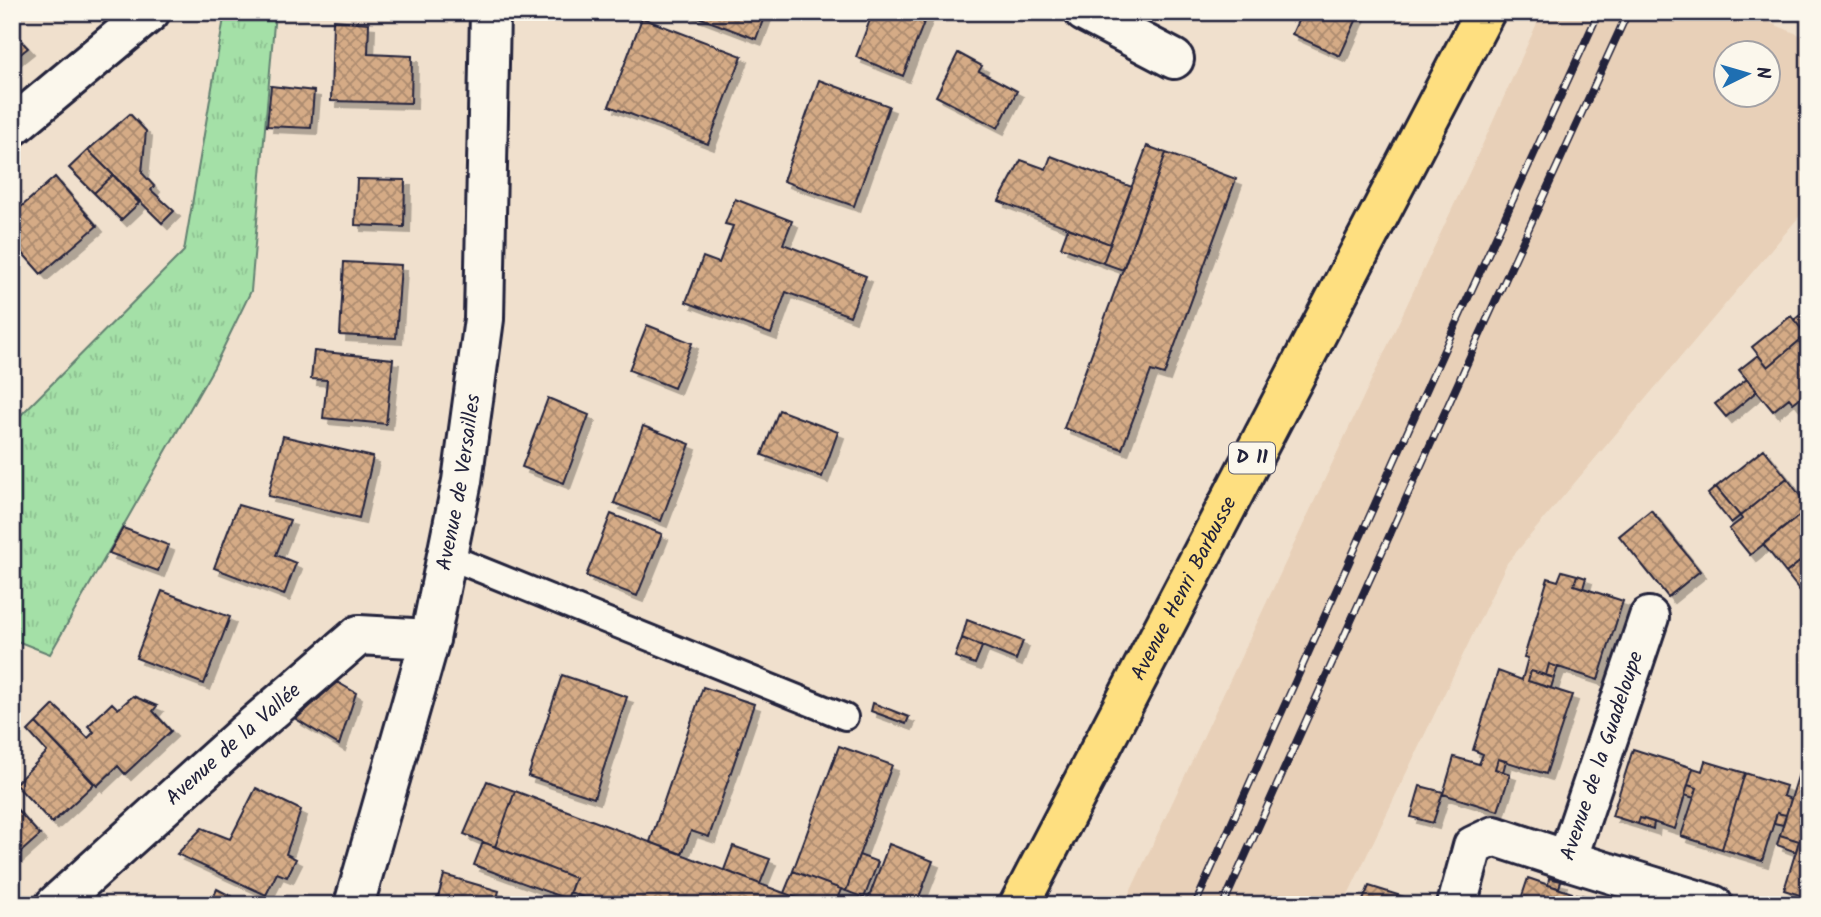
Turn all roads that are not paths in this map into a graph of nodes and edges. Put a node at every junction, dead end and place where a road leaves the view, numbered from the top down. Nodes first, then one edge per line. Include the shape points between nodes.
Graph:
1 (1084, 12) edge
2 (1485, 12) edge
3 (131, 16) edge
4 (488, 25) edge
5 (1174, 59) dead end
6 (12, 127) edge
7 (447, 556) junction
8 (1649, 617) dead end
9 (430, 639) junction
10 (845, 717) dead end
11 (1567, 860) junction
12 (55, 905) edge
13 (354, 905) edge
14 (1019, 905) edge
15 (1457, 905) edge
16 (1713, 905) edge

1 - 5 street
2 - 14 main road, Avenue Henri Barbusse / D 11
3 - 6 street
4 - 7 street, Avenue de Versailles via 484,319
7 - 9 street, Avenue de Versailles
7 - 10 lane
8 - 11 street, Avenue de la Guadeloupe
9 - 12 street, Avenue de la Vallée via 359,635
9 - 13 street, Avenue de Versailles
11 - 15 street, Avenue de la Guadeloupe via 1494,836 1473,846
11 - 16 street

